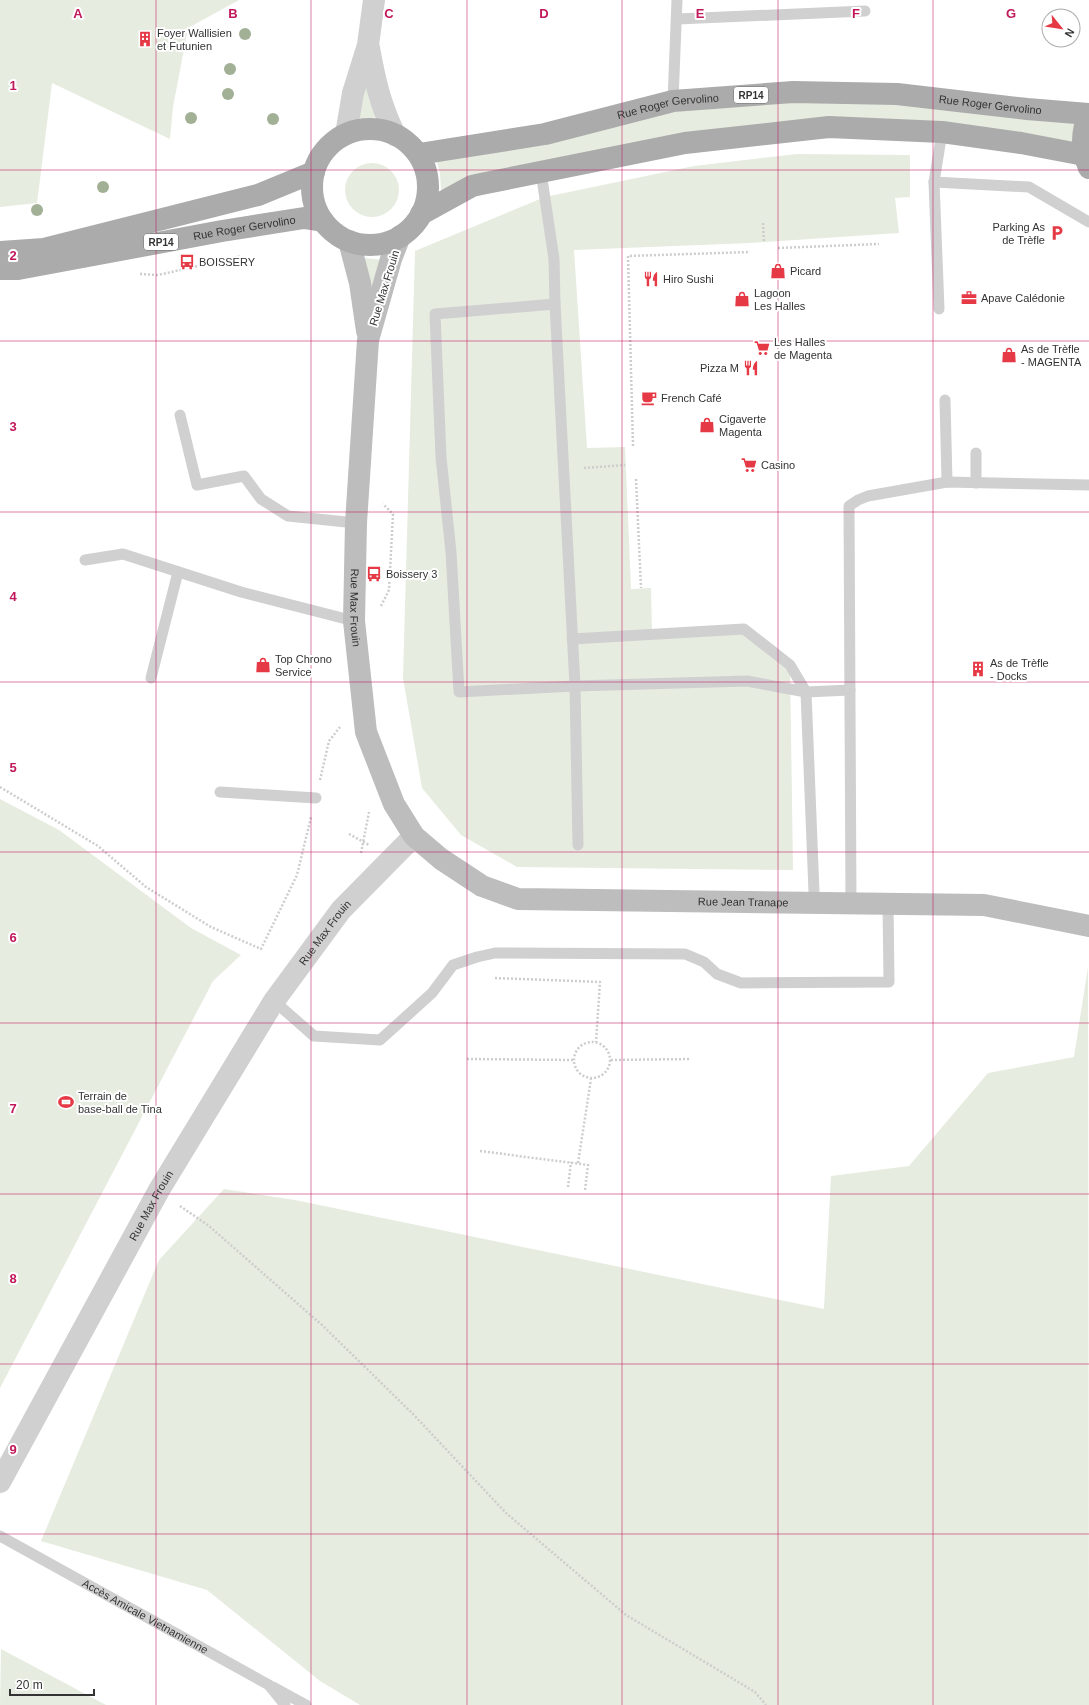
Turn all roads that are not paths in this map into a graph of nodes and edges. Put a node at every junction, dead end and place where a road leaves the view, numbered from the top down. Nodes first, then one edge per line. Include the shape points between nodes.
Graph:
1 (374, 0) edge
2 (677, 0) edge
3 (865, 11) dead end
4 (677, 19) junction
5 (368, 45) junction
6 (673, 101) junction
7 (1089, 114) edge
8 (942, 132) junction
9 (346, 134) junction
10 (395, 134) junction
11 (418, 154) junction
12 (1086, 161) edge
13 (314, 172) junction
14 (541, 172) junction
15 (934, 182) junction
16 (421, 214) junction
17 (323, 221) junction
18 (1089, 222) edge
19 (400, 236) junction
20 (349, 241) junction
21 (0, 252) edge
22 (0, 269) edge
23 (555, 304) junction
24 (939, 309) dead end
25 (368, 340) junction
26 (945, 400) dead end
27 (180, 415) dead end
28 (976, 453) dead end
29 (948, 482) junction
30 (976, 484) junction
31 (1089, 485) edge
32 (356, 523) junction
33 (84, 560) dead end
34 (178, 572) junction
35 (354, 621) junction
36 (572, 639) junction
37 (152, 678) dead end
38 (575, 686) junction
39 (850, 690) junction
40 (806, 692) junction
41 (220, 792) dead end
42 (316, 798) road end
43 (414, 836) junction
44 (578, 844) dead end
45 (814, 892) dead end
46 (851, 903) junction
47 (888, 903) junction
48 (1089, 926) edge
49 (274, 1001) junction
50 (0, 1482) edge
51 (0, 1536) edge
52 (269, 1685) junction
53 (285, 1705) edge
54 (306, 1705) edge

1 - 5 street
2 - 4 lane
3 - 4 lane
4 - 6 lane
5 - 9 street via 353,93
5 - 10 street via 377,91
6 - 7 main road, Rue Roger Gervolino / RP14 via 793,92 897,94
6 - 11 main road, Rue Roger Gervolino / RP14 via 545,134
7 - 12 main road via 1083,134
8 - 12 main road via 1021,143
8 - 14 main road via 829,127 685,143
8 - 15 lane
9 - 10 main road via 379,129
9 - 13 main road via 326,150
10 - 11 main road
11 - 16 main road via 425,168 428,183 427,199
13 - 17 main road via 312,189
13 - 21 main road, RP14 via 258,195 44,249
14 - 16 main road via 472,186
14 - 23 lane via 554,259
15 - 18 lane via 1029,187
15 - 24 lane
16 - 19 main road
17 - 20 main road via 334,233
17 - 22 main road, Rue Roger Gervolino / RP14 via 304,218 18,269
19 - 20 main road via 378,244 366,245
19 - 25 main road, Rue Max Frouin
20 - 25 main road, Rue Max Frouin via 360,283
23 - 36 lane
23 - 38 lane via 435,314 441,456 451,552 459,692
25 - 32 main road, Rue Max Frouin
26 - 29 lane
27 - 32 lane via 197,485 244,476 261,499 288,516
28 - 30 lane
29 - 30 lane
29 - 39 lane via 868,496 849,506
30 - 31 lane
32 - 35 main road, Rue Max Frouin
33 - 34 lane via 123,554
34 - 35 lane via 241,592
34 - 37 lane
35 - 43 main road, Rue Max Frouin via 366,732 394,804
36 - 38 lane
36 - 40 lane via 744,630 790,666
38 - 40 lane via 747,680
38 - 44 lane
39 - 40 lane
39 - 46 lane
40 - 45 lane
41 - 42 lane
43 - 46 main road, Rue Jean Tranape via 441,859 482,886 518,899
43 - 49 street, Rue Max Frouin via 341,910
46 - 47 main road, Rue Jean Tranape
47 - 48 main road, Rue Jean Tranape via 984,904
47 - 49 lane via 889,982 741,983 717,974 704,962 685,954 495,953 453,965 432,994 380,1040 314,1036
49 - 50 street, Rue Max Frouin via 159,1190
51 - 52 lane, Accès Amicale Vietnamienne
52 - 53 lane, Accès Amicale Vietnamienne
52 - 54 lane

